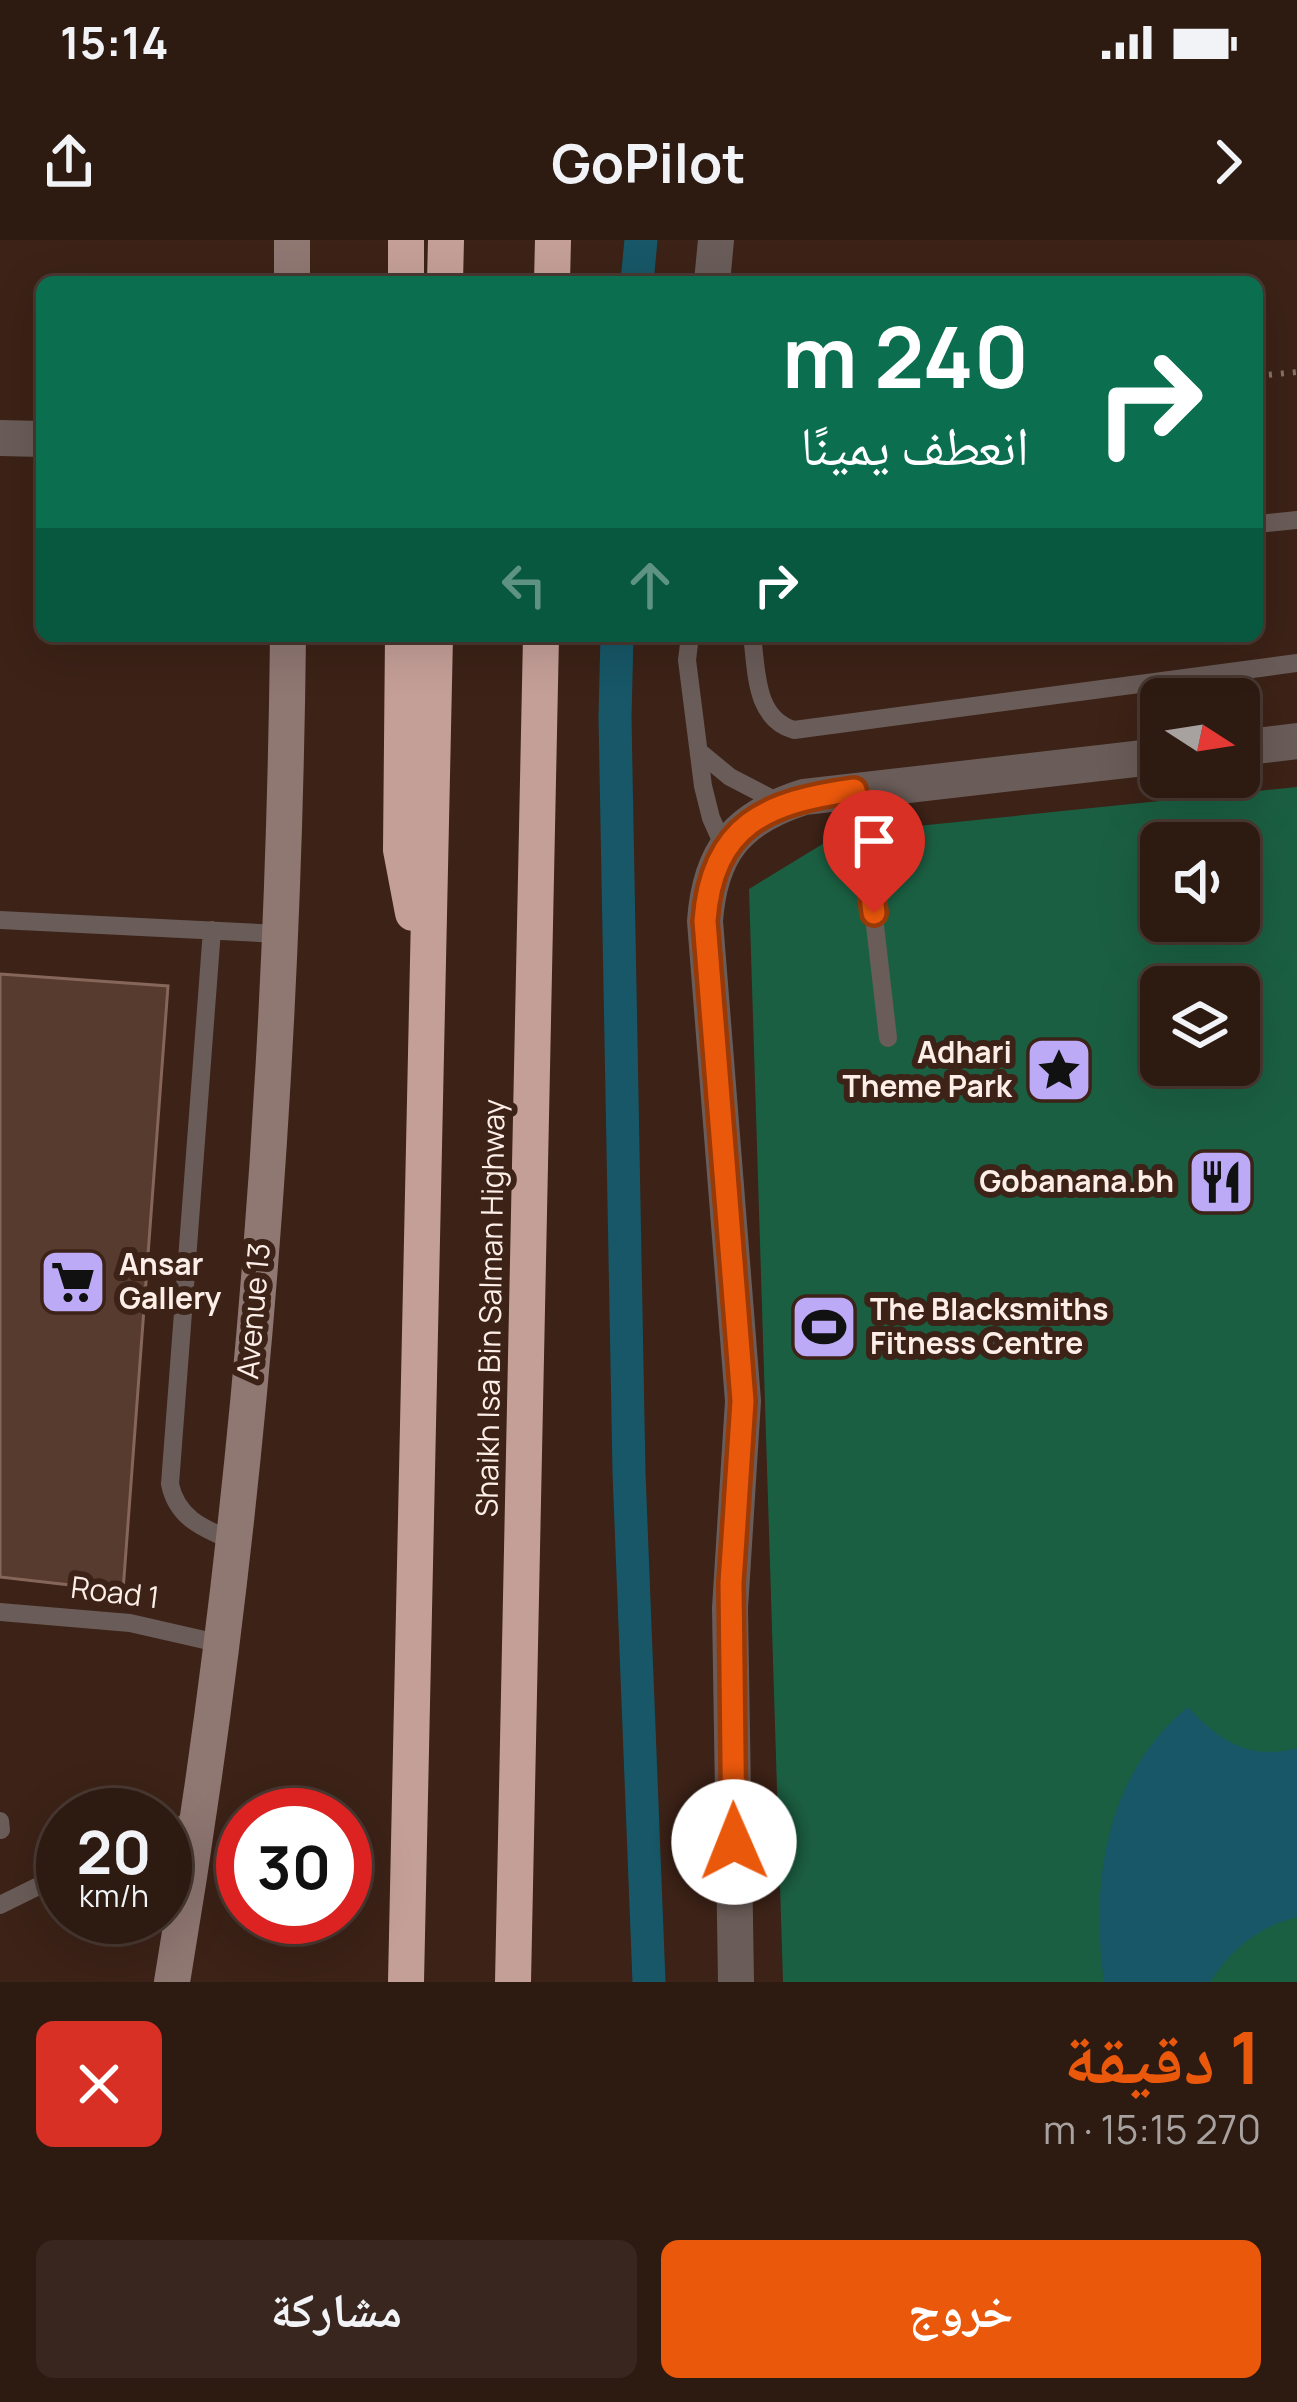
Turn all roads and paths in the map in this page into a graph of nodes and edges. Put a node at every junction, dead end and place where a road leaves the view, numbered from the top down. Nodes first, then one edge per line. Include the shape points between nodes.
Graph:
1 (292, 240) edge
2 (406, 240) edge
3 (444, 240) edge
4 (553, 240) edge
5 (716, 240) edge
6 (292, 276) edge
7 (406, 276) edge
8 (445, 276) edge
9 (552, 276) edge
10 (713, 276) edge
11 (1297, 372) edge
12 (1263, 375) edge
13 (0, 438) edge
14 (36, 439) edge
15 (1297, 520) edge
16 (1263, 523) edge
17 (288, 642) edge
18 (403, 642) edge
19 (435, 642) edge
20 (542, 642) edge
21 (688, 642) edge
22 (753, 642) edge
23 (1297, 663) edge
24 (1297, 741) edge
25 (1260, 745) edge
26 (702, 754) junction
27 (1140, 758) edge
28 (854, 790) junction
29 (782, 804) junction
30 (724, 848) junction
31 (0, 920) edge
32 (212, 930) junction
33 (280, 934) junction
34 (427, 953) junction
35 (888, 1038) dead end
36 (235, 1542) junction
37 (0, 1612) edge
38 (222, 1644) junction
39 (200, 1816) junction
40 (192, 1819) edge
41 (36, 1887) edge
42 (0, 1905) edge
43 (172, 1982) edge
44 (406, 1982) edge
45 (513, 1982) edge
46 (736, 1982) edge

1 - 6 street
2 - 7 highway
3 - 8 highway
4 - 9 highway
5 - 10 street
11 - 12 path
13 - 14 street
15 - 16 lane
17 - 33 street, Avenue 13
18 - 34 highway via 401,850
19 - 34 highway
20 - 45 highway, Shaikh Isa Bin Salman Highway
21 - 26 lane
22 - 23 lane via 766,711 794,730
24 - 25 street
26 - 29 lane
26 - 30 lane via 703,786
27 - 28 street
28 - 29 street
28 - 35 lane
29 - 30 street
30 - 46 street via 705,921 743,1401 730,1607
31 - 32 lane
32 - 33 lane
32 - 36 lane via 170,1484 185,1517
33 - 36 street, Avenue 13
34 - 44 highway
36 - 38 street, Avenue 13
37 - 38 lane, Road 1 via 130,1623
38 - 39 street, Avenue 13
39 - 40 lane
39 - 43 street, Avenue 13
41 - 42 lane

